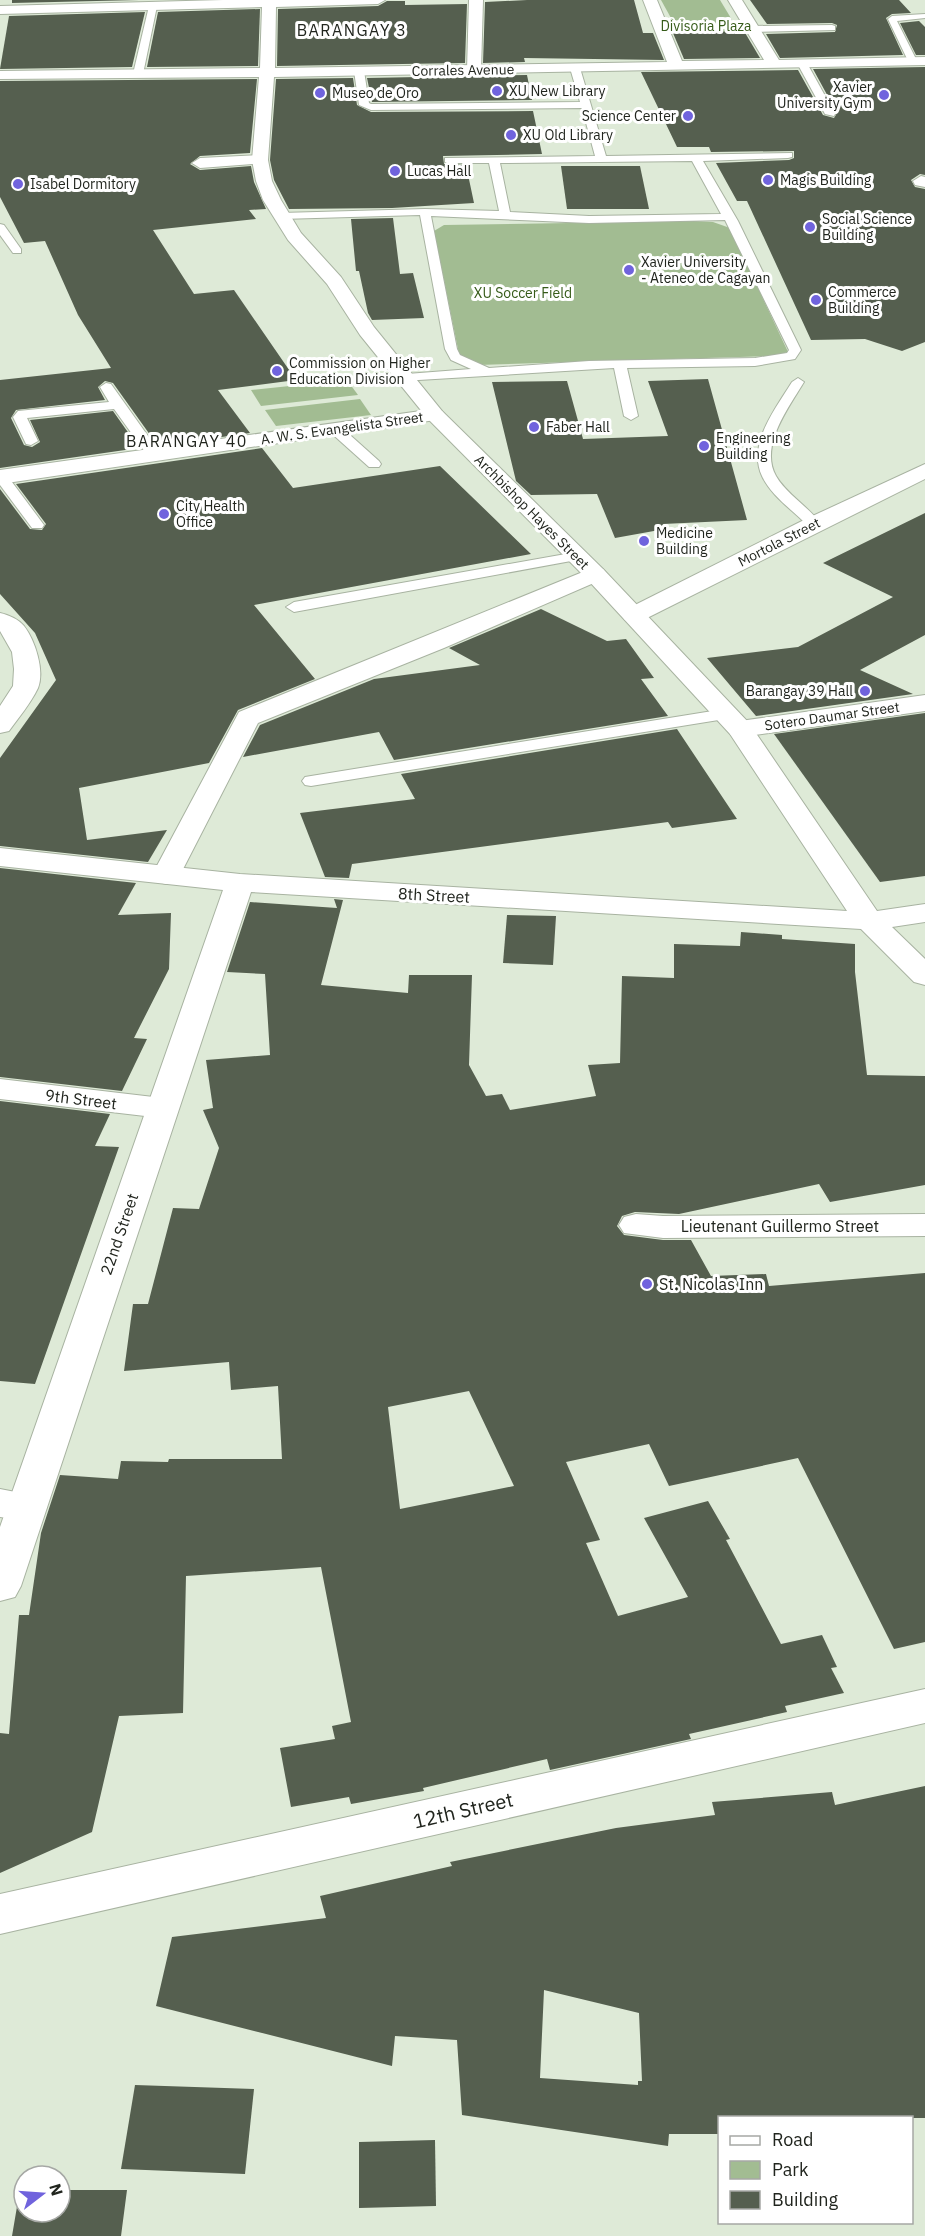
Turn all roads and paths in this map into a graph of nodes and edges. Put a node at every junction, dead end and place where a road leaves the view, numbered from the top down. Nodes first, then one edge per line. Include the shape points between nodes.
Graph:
1 (378, 0) edge
2 (476, 0) edge
3 (650, 0) edge
4 (735, 0) edge
5 (269, 2) edge
6 (152, 3) edge
7 (64, 4) edge
8 (0, 10) edge
9 (924, 16) edge
10 (832, 28) dead end
11 (753, 29) junction
12 (918, 61) edge
13 (774, 63) junction
14 (802, 63) junction
15 (676, 66) junction
16 (575, 68) junction
17 (474, 70) junction
18 (359, 71) junction
19 (267, 72) junction
20 (138, 74) junction
21 (0, 75) edge
22 (586, 105) junction
23 (830, 114) dead end
24 (788, 155) dead end
25 (601, 157) junction
26 (696, 158) junction
27 (260, 160) junction
28 (449, 160) dead end
29 (495, 161) junction
30 (201, 163) dead end
31 (425, 212) junction
32 (505, 215) junction
33 (281, 216) junction
34 (728, 217) junction
35 (0, 227) edge
36 (17, 251) dead end
37 (620, 366) junction
38 (487, 372) junction
39 (407, 378) junction
40 (798, 382) dead end
41 (106, 387) dead end
42 (116, 405) junction
43 (435, 414) junction
44 (631, 416) dead end
45 (335, 429) junction
46 (31, 441) dead end
47 (155, 456) junction
48 (374, 464) dead end
49 (925, 471) edge
50 (0, 477) edge
51 (814, 524) junction
52 (37, 525) dead end
53 (586, 565) junction
54 (294, 607) dead end
55 (634, 615) junction
56 (0, 620) edge
57 (925, 703) edge
58 (732, 722) junction
59 (0, 724) edge
60 (311, 781) dead end
61 (0, 856) edge
62 (166, 875) junction
63 (240, 883) junction
64 (925, 913) edge
65 (869, 921) junction
66 (925, 976) edge
67 (0, 1089) edge
68 (162, 1108) junction
69 (636, 1225) dead end
70 (925, 1225) edge
71 (14, 1505) edge
72 (0, 1586) edge
73 (925, 1706) edge
74 (0, 1914) edge

1 - 5 street
2 - 17 street
3 - 15 street
4 - 11 street
5 - 6 street
5 - 19 street, Archbishop Hayes Street
6 - 7 street
6 - 20 lane
7 - 8 street
9 - 12 lane via 892,19
10 - 11 lane
11 - 13 street
12 - 14 street, Corrales Avenue
13 - 14 street, Corrales Avenue
13 - 15 street, Corrales Avenue
14 - 23 lane
15 - 16 street, Corrales Avenue
16 - 17 street, Corrales Avenue
16 - 22 lane
17 - 18 street, Corrales Avenue
18 - 19 street, Corrales Avenue
18 - 22 lane via 364,105 371,107
19 - 20 street, Corrales Avenue
19 - 27 street, Archbishop Hayes Street
20 - 21 street, Corrales Avenue
22 - 25 lane
24 - 26 lane
25 - 26 lane
25 - 29 lane
26 - 34 lane
27 - 30 street
27 - 33 street, Archbishop Hayes Street via 264,180
28 - 29 lane
29 - 32 lane
31 - 32 lane
31 - 33 lane
31 - 38 lane via 450,349 455,357
32 - 34 lane via 600,220
33 - 39 street, Archbishop Hayes Street
34 - 37 lane via 795,350 791,356 755,362
35 - 36 lane
37 - 38 lane
37 - 44 lane
38 - 39 lane
39 - 43 street, Archbishop Hayes Street
40 - 51 lane via 765,447 769,476
41 - 42 lane
42 - 46 lane via 23,414 20,417
42 - 47 lane
43 - 45 street, A. W. S. Evangelista Street
43 - 53 street, Archbishop Hayes Street
45 - 47 street, A. W. S. Evangelista Street
45 - 48 lane
47 - 50 street, A. W. S. Evangelista Street
49 - 51 street, Mortola Street
50 - 52 lane
51 - 55 street, Mortola Street
53 - 54 lane
53 - 55 street, Archbishop Hayes Street
53 - 62 street via 435,643 248,718
55 - 58 street, Archbishop Hayes Street
56 - 59 street via 14,630 27,669 26,686
57 - 58 street, Sotero Daumar Street
58 - 60 lane
58 - 65 street, Archbishop Hayes Street
61 - 62 street, 8th Street
62 - 63 street, 8th Street
63 - 65 street, 8th Street
63 - 68 street, 22nd Street
64 - 65 street, 8th Street
65 - 66 street, Archbishop Hayes Street
67 - 68 street, 9th Street
68 - 71 street, 22nd Street
69 - 70 street, Lieutenant Guillermo Street
71 - 72 street, 22nd Street
73 - 74 street, 12th Street

